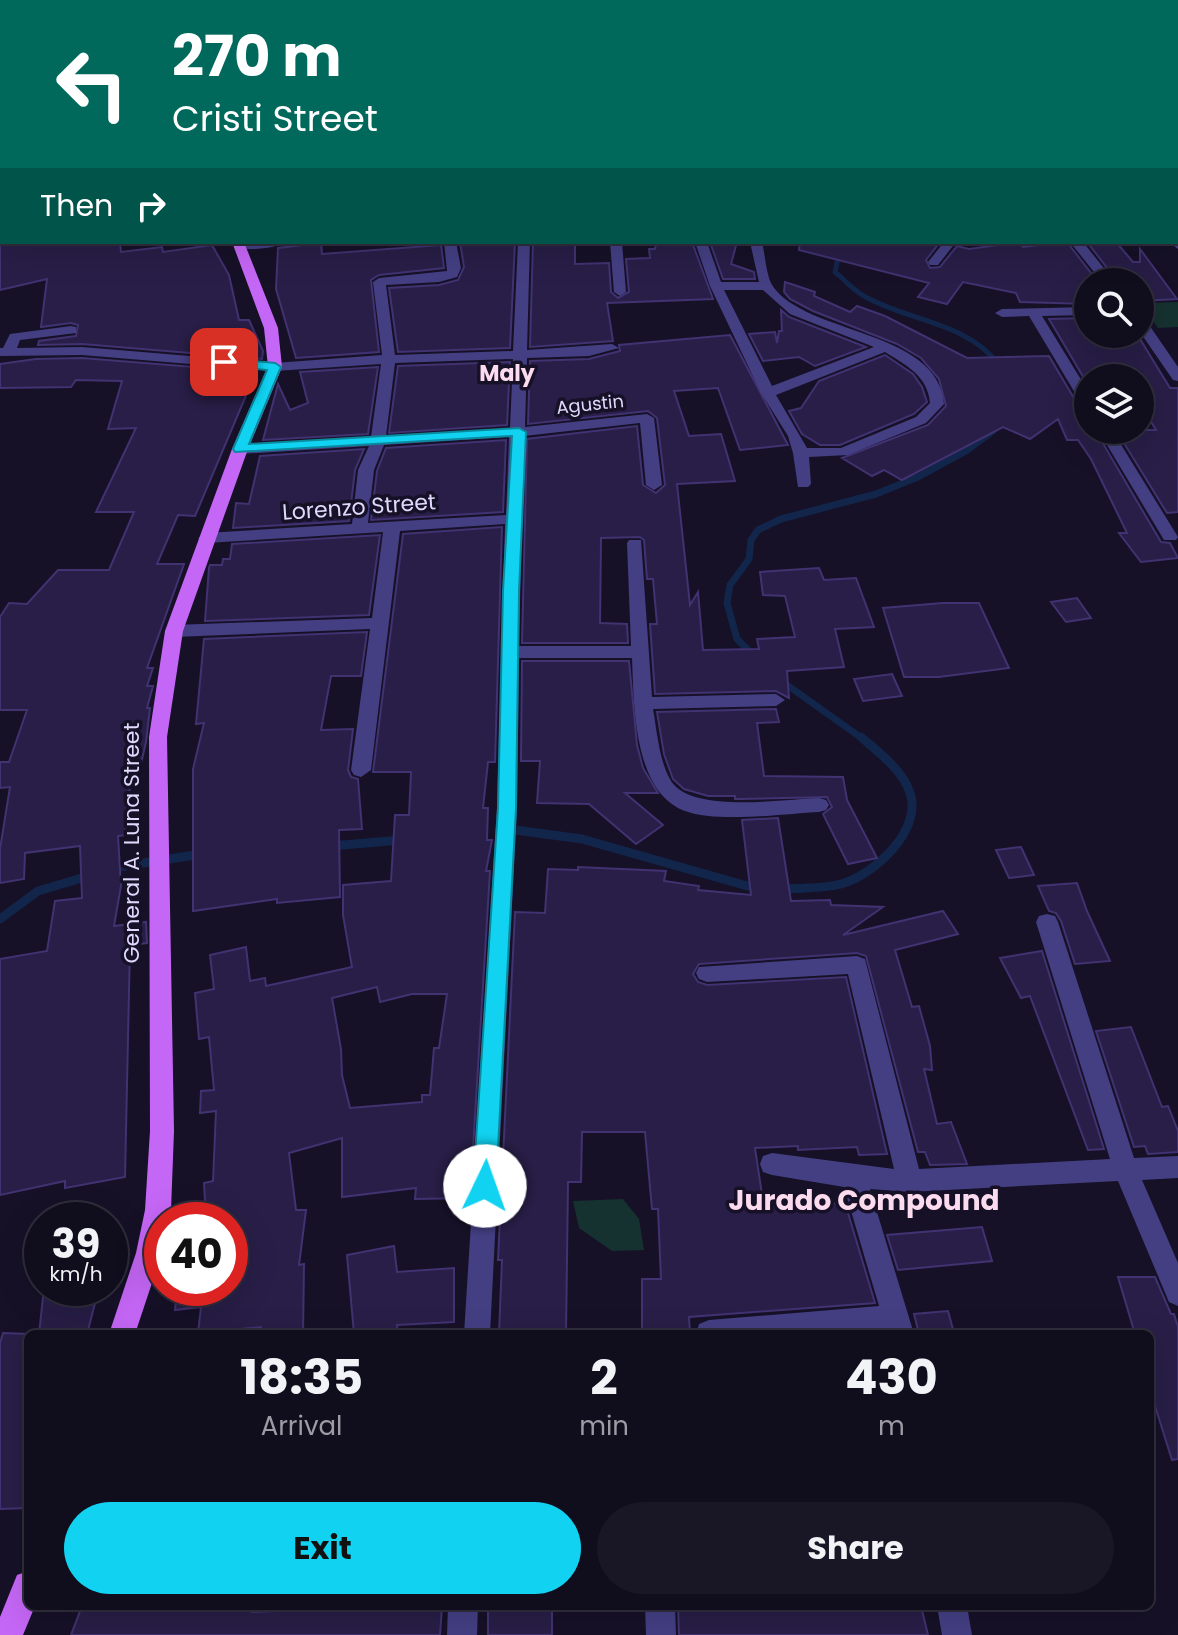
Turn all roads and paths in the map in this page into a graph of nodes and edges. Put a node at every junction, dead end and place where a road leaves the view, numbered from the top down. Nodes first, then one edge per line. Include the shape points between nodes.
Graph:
1 (0, 222) edge
2 (0, 228) edge
3 (238, 244) edge
4 (450, 244) edge
5 (524, 244) edge
6 (616, 244) edge
7 (702, 244) edge
8 (756, 244) edge
9 (948, 244) edge
10 (1078, 244) edge
11 (934, 262) dead end
12 (1097, 268) edge
13 (716, 286) junction
14 (766, 286) junction
15 (620, 292) dead end
16 (1074, 312) edge
17 (1002, 313) dead end
18 (1034, 314) junction
19 (71, 330) dead end
20 (1154, 342) edge
21 (886, 347) junction
22 (612, 348) dead end
23 (4, 352) edge
24 (521, 355) junction
25 (389, 359) junction
26 (275, 367) junction
27 (1178, 377) edge
28 (1074, 380) edge
29 (768, 393) junction
30 (519, 432) junction
31 (378, 441) junction
32 (1114, 444) edge
33 (240, 449) junction
34 (801, 453) junction
35 (803, 484) dead end
36 (654, 485) dead end
37 (515, 519) junction
38 (392, 527) junction
39 (359, 529) junction
40 (1170, 537) dead end
41 (206, 538) junction
42 (635, 543) dead end
43 (381, 623) junction
44 (174, 631) junction
45 (511, 652) junction
46 (639, 652) junction
47 (776, 700) dead end
48 (643, 703) junction
49 (361, 770) dead end
50 (819, 805) dead end
51 (1047, 922) dead end
52 (707, 973) dead end
53 (772, 1164) dead end
54 (1178, 1167) edge
55 (1126, 1172) junction
56 (854, 1177) junction
57 (909, 1181) junction
58 (1178, 1293) edge
59 (900, 1326) edge
60 (123, 1330) edge
61 (477, 1330) edge
62 (791, 1330) edge
63 (24, 1596) edge
64 (463, 1610) edge
65 (660, 1610) edge
66 (953, 1610) edge
67 (8, 1635) edge
68 (462, 1635) edge
69 (661, 1635) edge
70 (957, 1635) edge

1 - 2 street
3 - 26 main road via 271,328
4 - 25 street via 452,274 379,282
5 - 24 street
6 - 15 street
7 - 13 street
8 - 14 street
9 - 11 street
10 - 12 street
13 - 14 street
13 - 29 street
14 - 21 street via 795,311
16 - 18 street
17 - 18 street
18 - 28 street
19 - 23 street via 15,337
20 - 27 street
21 - 29 street
21 - 34 street via 916,365 936,387 937,404 921,420 843,452
22 - 24 street
23 - 26 street via 173,357
24 - 25 street
24 - 30 street
25 - 26 street
25 - 31 street
26 - 33 main road, General A. Luna Street
29 - 34 street
30 - 31 street
30 - 36 street, Agustin via 647,418
30 - 37 street
31 - 33 street
31 - 39 street via 366,470
32 - 40 street
33 - 41 main road, General A. Luna Street
34 - 35 street
37 - 38 street, Lorenzo Street
37 - 45 street
38 - 39 street, Lorenzo Street
38 - 43 street
39 - 41 street, Lorenzo Street
41 - 44 main road, General A. Luna Street
42 - 46 street
43 - 44 street
43 - 49 street
44 - 60 main road, General A. Luna Street via 158,737 158,1210
45 - 46 street
45 - 61 street via 506,835
46 - 48 street
47 - 48 street
48 - 50 street via 663,786 689,805
51 - 55 street
52 - 57 street via 857,965
53 - 56 street
54 - 55 street
55 - 57 street
55 - 58 street
56 - 57 street
56 - 59 street
59 - 62 street
63 - 67 main road
64 - 68 street
65 - 69 street
66 - 70 street

